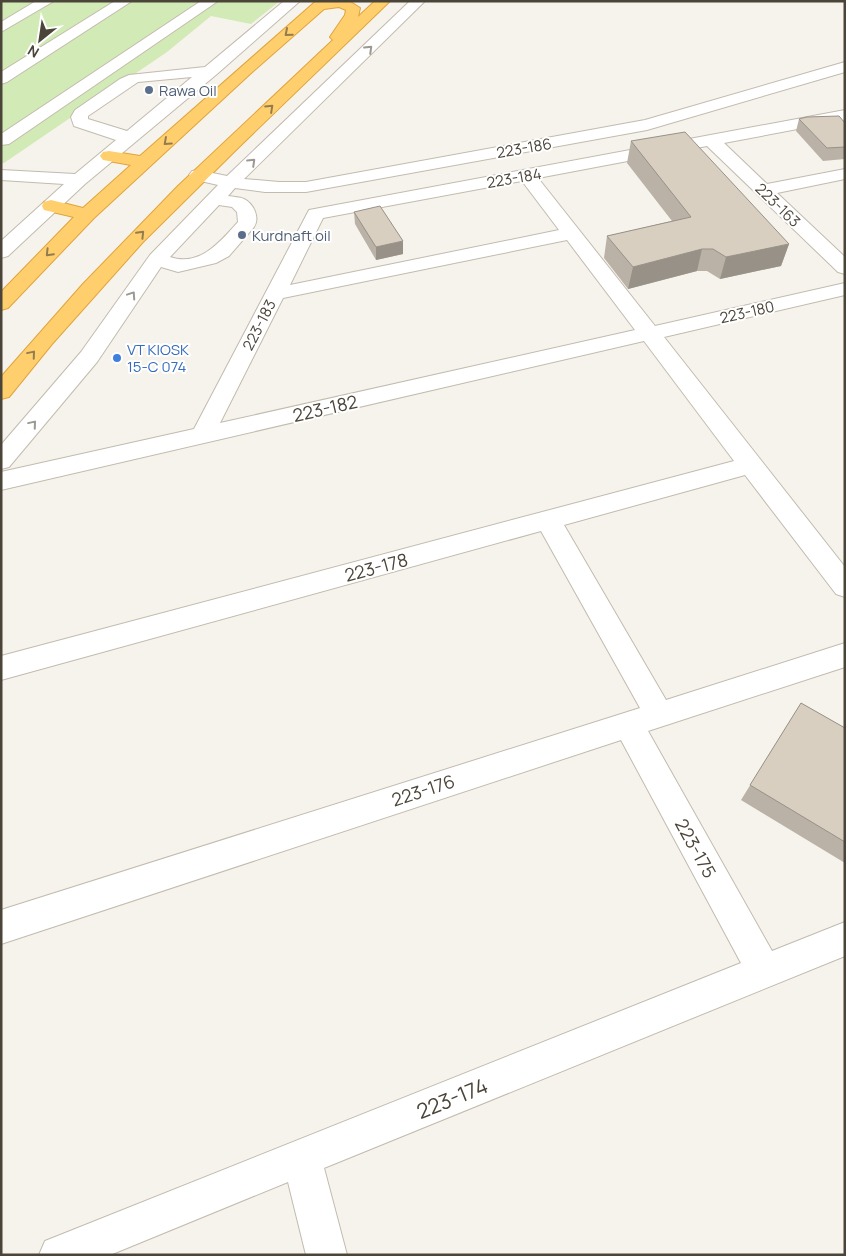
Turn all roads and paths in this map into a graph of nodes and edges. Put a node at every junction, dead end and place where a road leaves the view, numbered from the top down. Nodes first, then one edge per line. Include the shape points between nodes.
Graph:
1 (48, 1) edge
2 (125, 1) edge
3 (211, 1) edge
4 (293, 1) edge
5 (383, 1) edge
6 (418, 1) edge
7 (323, 3) edge
8 (1, 28) edge
9 (324, 58) junction
10 (845, 67) edge
11 (244, 71) junction
12 (208, 72) junction
13 (1, 79) edge
14 (845, 115) edge
15 (131, 137) junction
16 (4, 140) dead end
17 (712, 141) junction
18 (109, 156) junction
19 (144, 162) junction
20 (845, 174) edge
21 (1, 175) edge
22 (198, 175) junction
23 (527, 175) junction
24 (79, 180) junction
25 (230, 183) junction
26 (306, 188) junction
27 (763, 190) junction
28 (217, 199) junction
29 (51, 206) junction
30 (87, 214) junction
31 (316, 214) junction
32 (571, 233) junction
33 (1, 252) edge
34 (157, 259) junction
35 (845, 268) edge
36 (845, 289) edge
37 (275, 294) junction
38 (1, 304) edge
39 (649, 334) junction
40 (1, 392) edge
41 (202, 436) junction
42 (1, 461) edge
43 (750, 465) junction
44 (1, 481) edge
45 (548, 520) junction
46 (845, 588) edge
47 (845, 655) edge
48 (1, 668) edge
49 (658, 714) junction
50 (628, 724) junction
51 (1, 928) edge
52 (845, 939) edge
53 (764, 972) junction
54 (302, 1159) junction
55 (60, 1255) edge
56 (328, 1255) edge

1 - 8 street
2 - 13 street
3 - 16 street
4 - 12 street
5 - 9 highway
25 -> 6 street
7 - 9 highway via 341,3 353,8 352,15
7 -> 11 highway
22 -> 9 highway
10 - 26 street, 223-186 via 647,125
11 - 12 street
11 -> 19 highway
12 - 15 street
12 - 15 street via 135,78 79,116 80,122
14 - 17 street, 223-184
15 - 18 street
17 - 23 street, 223-184
17 - 27 street, 223-163
18 - 19 highway
18 - 24 street
19 - 30 highway
20 - 27 street
21 - 24 street
22 - 25 street, 223-186
40 -> 22 highway via 88,290
23 - 31 street, 223-184
23 - 32 street
24 - 29 street
25 - 26 street, 223-186
25 - 28 street
26 - 31 street
27 - 35 street, 223-163
28 - 34 street
28 - 34 street via 238,203 246,210 246,222 222,252 209,259 178,266
29 - 30 highway
29 - 33 street
30 -> 38 highway
31 - 37 street, 223-183
32 - 37 street
32 - 39 street
42 -> 34 street via 90,357
36 - 39 street, 223-180
37 - 41 street, 223-183
39 - 41 street, 223-182
39 - 43 street
41 - 44 street, 223-182
43 - 45 street, 223-178
43 - 46 street
45 - 48 street, 223-178
45 - 49 street
47 - 49 street, 223-176
49 - 50 street, 223-176
50 - 51 street, 223-176
50 - 53 street, 223-175
52 - 53 street, 223-174
53 - 54 street, 223-174
54 - 55 street, 223-174
54 - 56 street

